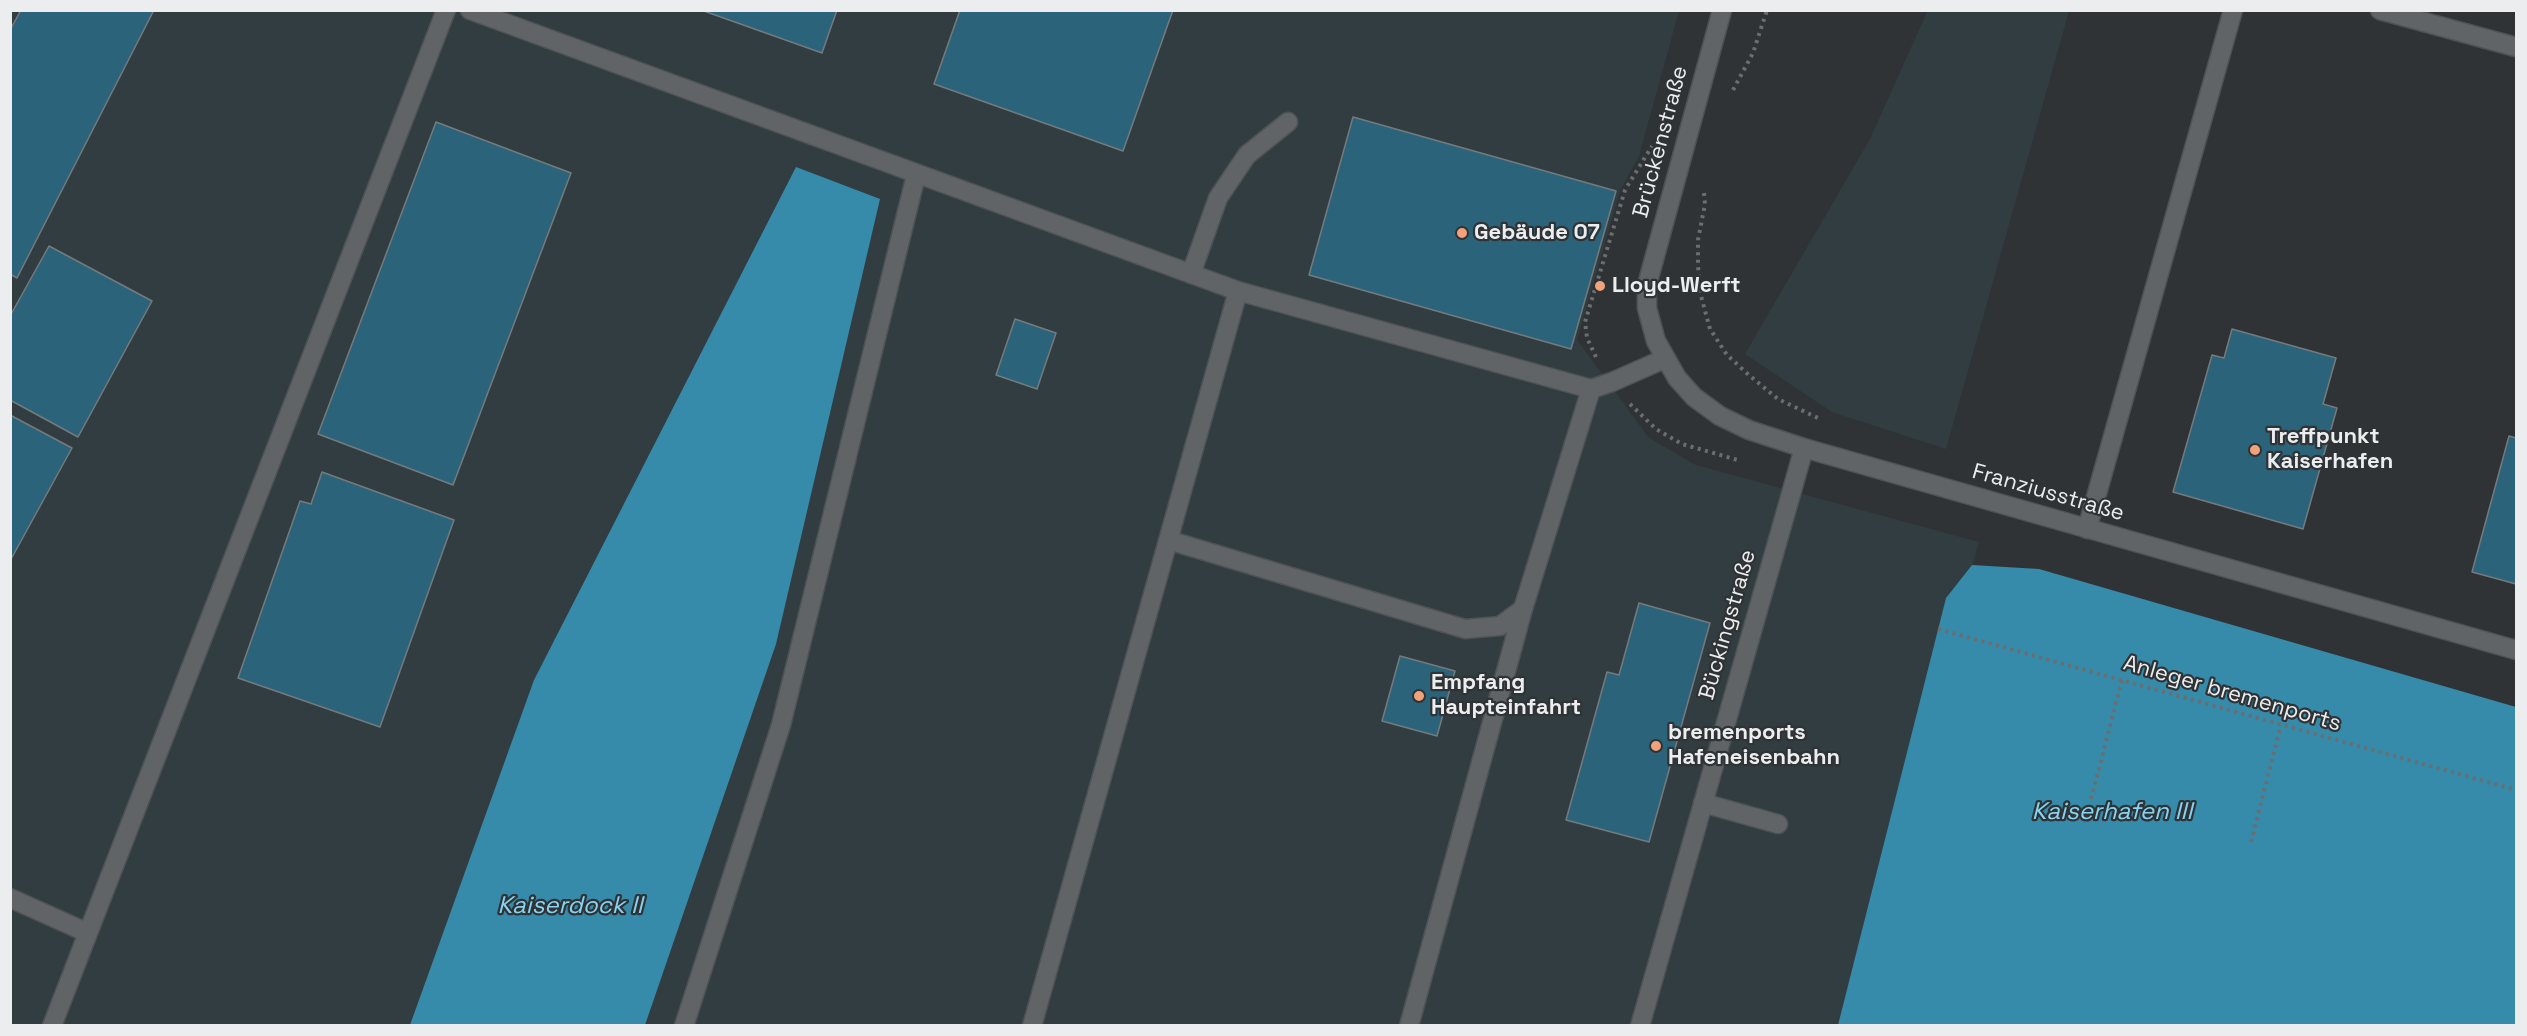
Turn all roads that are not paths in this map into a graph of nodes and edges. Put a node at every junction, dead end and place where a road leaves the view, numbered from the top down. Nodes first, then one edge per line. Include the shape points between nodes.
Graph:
1 (446, 10) edge
2 (470, 10) edge
3 (1722, 10) edge
4 (2233, 10) edge
5 (2380, 10) edge
6 (2517, 47) edge
7 (1288, 122) dead end
8 (916, 175) junction
9 (1191, 274) junction
10 (1647, 285) joint
11 (1238, 291) junction
12 (1664, 359) junction
13 (1590, 389) junction
14 (1804, 448) junction
15 (2087, 529) junction
16 (1168, 540) junction
17 (1523, 609) junction
18 (2517, 650) edge
19 (1703, 803) junction
20 (1778, 824) dead end
21 (10, 898) edge
22 (88, 933) junction
23 (52, 1026) edge
24 (684, 1026) edge
25 (1032, 1026) edge
26 (1408, 1026) edge
27 (1640, 1026) edge

1 - 22 main road
2 - 8 main road
3 - 10 main road, Brückenstraße
4 - 15 main road
5 - 6 main road
7 - 9 main road via 1247,155 1218,198
8 - 9 main road
8 - 24 main road via 781,725
9 - 11 main road
10 - 12 main road, Franziusstraße via 1647,308
11 - 13 main road
11 - 16 main road
12 - 13 main road
12 - 14 main road, Franziusstraße via 1694,397 1720,416
13 - 17 main road
14 - 15 main road, Franziusstraße
14 - 19 main road, Bückingstraße
15 - 18 main road, Franziusstraße
16 - 17 main road via 1465,629 1500,626
16 - 25 main road
17 - 26 main road
19 - 20 main road
19 - 27 main road, Bückingstraße
21 - 22 main road
22 - 23 main road

